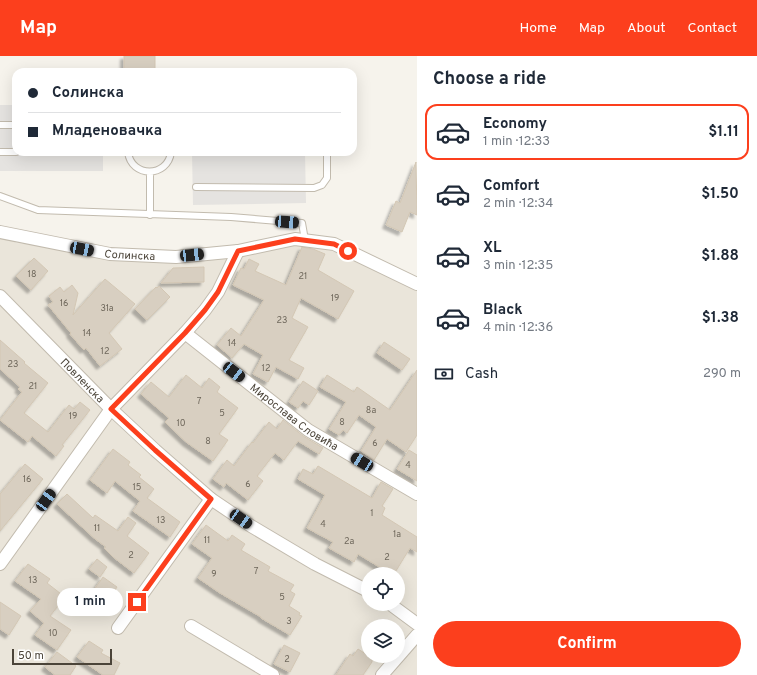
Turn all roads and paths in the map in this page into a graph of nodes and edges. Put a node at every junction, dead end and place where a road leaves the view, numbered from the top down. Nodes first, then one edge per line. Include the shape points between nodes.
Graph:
1 (0, 125) edge
2 (12, 125) edge
3 (0, 152) edge
4 (12, 152) edge
5 (129, 156) edge
6 (170, 156) edge
7 (327, 156) edge
8 (150, 172) junction
9 (196, 187) dead end
10 (0, 196) edge
11 (150, 215) junction
12 (0, 232) edge
13 (305, 240) junction
14 (238, 251) junction
15 (417, 284) edge
16 (0, 296) edge
17 (185, 333) junction
18 (111, 409) junction
19 (417, 494) edge
20 (211, 499) junction
21 (0, 564) edge
22 (361, 587) edge
23 (399, 611) edge
24 (417, 624) edge
25 (191, 626) dead end
26 (118, 628) dead end
27 (417, 634) edge
28 (272, 675) edge
29 (382, 675) edge

1 - 2 lane
3 - 4 lane
5 - 8 lane via 136,167
6 - 8 lane via 164,167
7 - 9 lane via 327,178 322,185 314,188
8 - 11 lane
10 - 11 lane via 38,210
11 - 13 lane via 231,217 302,223
12 - 14 street, Солинска via 110,254 176,257
13 - 14 street, Солинска via 295,239
13 - 15 street, Солинска via 334,244
14 - 17 street via 218,292
16 - 18 street, Повленска
17 - 18 street
17 - 19 street, Мирослава Словића via 308,430
18 - 20 street, Повленска
18 - 21 street
20 - 22 street, Повленска via 315,564
20 - 26 street
23 - 24 street
25 - 28 street
27 - 29 street

